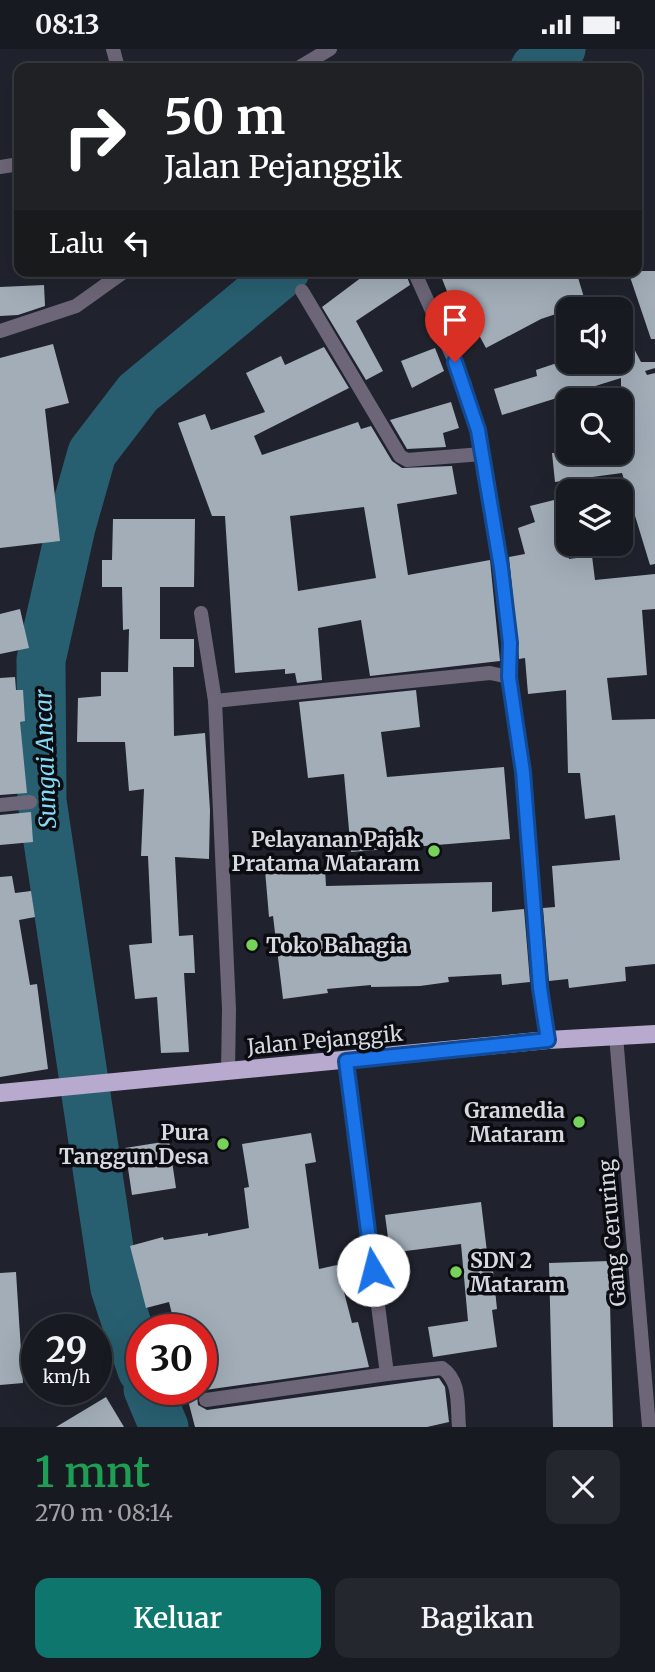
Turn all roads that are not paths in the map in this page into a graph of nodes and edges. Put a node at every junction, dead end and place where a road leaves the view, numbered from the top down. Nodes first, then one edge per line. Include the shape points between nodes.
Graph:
1 (327, 50) edge
2 (306, 63) edge
3 (116, 277) edge
4 (417, 277) edge
5 (302, 291) dead end
6 (0, 331) edge
7 (482, 454) junction
8 (201, 613) dead end
9 (509, 677) junction
10 (215, 701) junction
11 (30, 802) dead end
12 (0, 805) edge
13 (655, 1034) edge
14 (616, 1036) junction
15 (548, 1040) junction
16 (346, 1061) junction
17 (228, 1072) junction
18 (0, 1093) edge
19 (387, 1374) junction
20 (217, 1399) edge
21 (458, 1427) edge
22 (649, 1427) edge

1 - 2 street
3 - 6 street via 76,306
4 - 7 street via 464,382
5 - 7 street via 400,456 407,460
7 - 9 street via 501,568
8 - 10 street
9 - 10 street via 490,673
9 - 15 street via 523,772
10 - 17 street
11 - 12 street
13 - 14 main road, Jalan Pejanggik
14 - 15 main road, Jalan Pejanggik
14 - 22 street, Gang Ceruring
15 - 16 main road, Jalan Pejanggik
16 - 17 main road, Jalan Pejanggik
16 - 19 street
17 - 18 main road, Jalan Pejanggik
19 - 20 street
19 - 21 street via 442,1368 450,1373 456,1383

